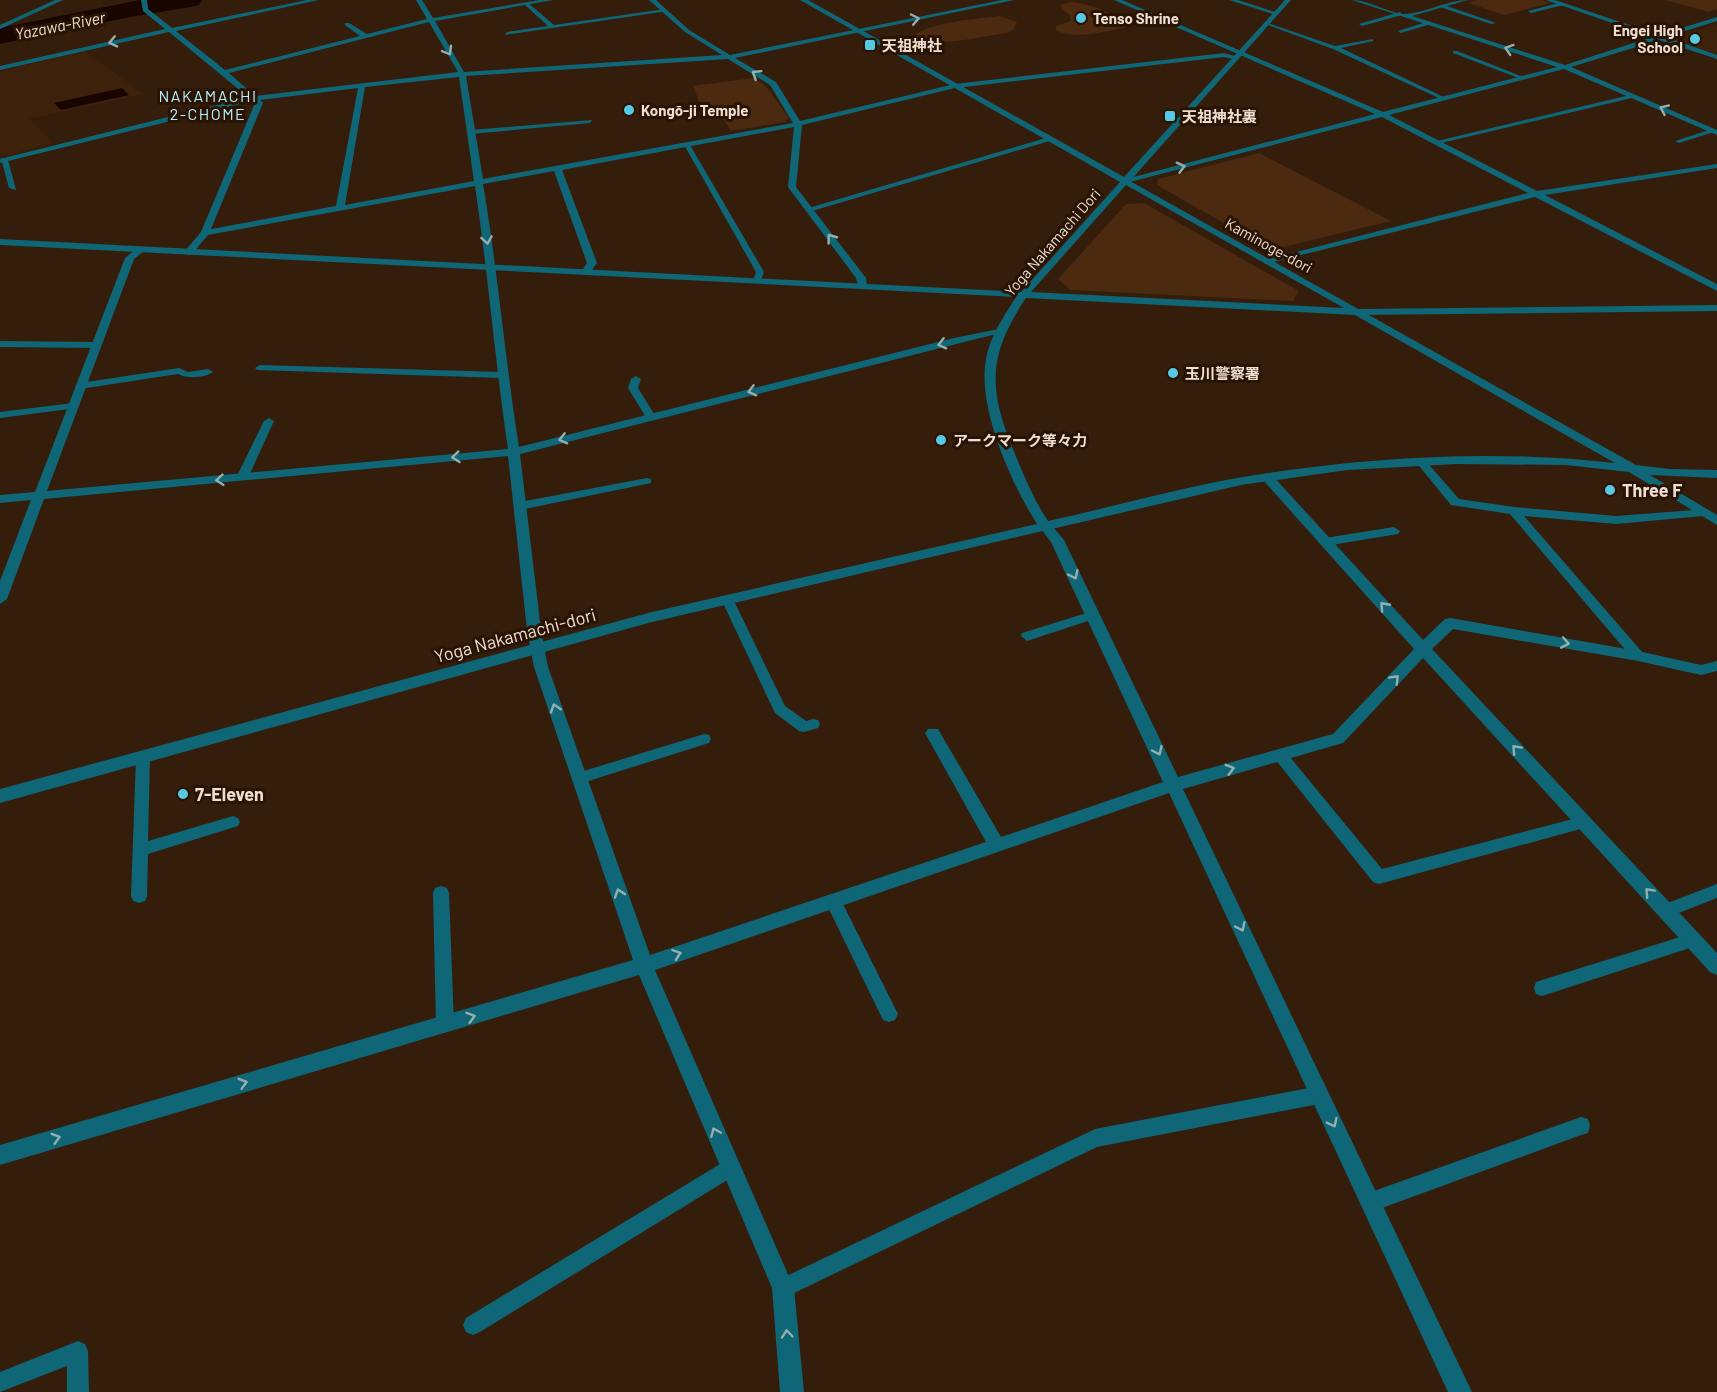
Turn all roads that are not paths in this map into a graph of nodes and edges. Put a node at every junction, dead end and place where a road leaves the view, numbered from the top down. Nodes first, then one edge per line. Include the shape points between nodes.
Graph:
1 (60, 0) edge
2 (316, 0) edge
3 (419, 0) edge
4 (550, 0) edge
5 (652, 0) edge
6 (803, 0) edge
7 (973, 0) edge
8 (1011, 0) edge
9 (1117, 0) edge
10 (1232, 0) edge
11 (1288, 0) edge
12 (1354, 0) edge
13 (1465, 0) edge
14 (1549, 0) edge
15 (527, 4) junction
16 (1562, 4) junction
17 (144, 5) edge
18 (984, 5) junction
19 (1442, 6) junction
20 (665, 11) junction
21 (1531, 11) dead end
22 (1275, 13) junction
23 (1403, 15) junction
24 (1717, 19) edge
25 (431, 20) junction
26 (1267, 23) junction
27 (1429, 23) junction
28 (1493, 23) dead end
29 (347, 24) dead end
30 (1362, 24) dead end
31 (0, 27) edge
32 (553, 28) junction
33 (170, 30) junction
34 (858, 31) junction
35 (1401, 31) dead end
36 (507, 34) dead end
37 (365, 36) junction
38 (1661, 38) junction
39 (1371, 40) dead end
40 (1335, 48) junction
41 (1455, 52) dead end
42 (1239, 56) junction
43 (729, 57) junction
44 (1717, 57) edge
45 (1565, 67) junction
46 (0, 68) edge
47 (224, 72) junction
48 (462, 74) junction
49 (1523, 78) junction
50 (362, 86) junction
51 (955, 86) junction
52 (1634, 96) junction
53 (254, 98) junction
54 (1444, 99) junction
55 (1383, 115) junction
56 (590, 121) dead end
57 (798, 124) junction
58 (471, 132) junction
59 (1715, 132) edge
60 (1049, 140) junction
61 (1679, 141) dead end
62 (1437, 142) junction
63 (686, 145) junction
64 (2, 161) edge
65 (1717, 166) edge
66 (557, 168) junction
67 (1125, 182) junction
68 (479, 183) junction
69 (13, 188) dead end
70 (1536, 194) junction
71 (341, 209) junction
72 (809, 210) junction
73 (205, 233) junction
74 (0, 242) edge
75 (140, 250) junction
76 (189, 252) junction
77 (1268, 262) junction
78 (492, 267) junction
79 (586, 272) junction
80 (757, 281) junction
81 (862, 286) junction
82 (1717, 288) edge
83 (1023, 295) junction
84 (1717, 308) edge
85 (1358, 312) junction
86 (999, 332) junction
87 (0, 344) edge
88 (96, 345) junction
89 (260, 368) dead end
90 (208, 372) dead end
91 (502, 375) junction
92 (636, 379) dead end
93 (80, 386) junction
94 (73, 406) junction
95 (0, 415) edge
96 (651, 417) junction
97 (269, 421) dead end
98 (514, 452) junction
99 (1420, 461) junction
100 (1630, 467) junction
101 (1717, 474) edge
102 (1267, 477) junction
103 (242, 478) junction
104 (646, 481) dead end
105 (38, 496) junction
106 (0, 499) edge
107 (520, 506) junction
108 (1514, 511) junction
109 (1703, 512) junction
110 (1717, 521) edge
111 (1044, 525) junction
112 (1394, 531) dead end
113 (1325, 542) junction
114 (0, 599) edge
115 (727, 599) junction
116 (1093, 615) junction
117 (1027, 636) dead end
118 (537, 649) junction
119 (1423, 649) junction
120 (1638, 656) junction
121 (1717, 666) edge
122 (813, 724) dead end
123 (933, 733) dead end
124 (704, 739) dead end
125 (1280, 755) junction
126 (143, 757) junction
127 (579, 778) junction
128 (1174, 785) junction
129 (0, 796) edge
130 (233, 822) dead end
131 (1584, 822) junction
132 (997, 846) junction
133 (141, 850) junction
134 (1717, 891) edge
135 (441, 893) dead end
136 (139, 896) dead end
137 (833, 901) junction
138 (1666, 911) junction
139 (1693, 940) junction
140 (644, 965) junction
141 (1717, 966) edge
142 (1542, 988) dead end
143 (889, 1014) dead end
144 (445, 1024) junction
145 (1319, 1095) junction
146 (1581, 1126) dead end
147 (0, 1155) edge
148 (730, 1167) junction
149 (1371, 1202) junction
150 (783, 1288) junction
151 (473, 1325) dead end
152 (0, 1383) edge
153 (78, 1392) edge
154 (792, 1392) edge
155 (1460, 1392) edge

1 - 31 street
2 - 33 street
3 - 25 street
4 - 15 street
5 - 20 street
6 - 34 street, Kaminoge-dori
7 - 18 street
8 - 18 street
9 - 42 street
10 - 22 lane
11 - 22 street
12 - 23 street
13 - 19 street
14 - 16 street
15 - 25 street
15 - 32 lane
16 - 21 lane
16 - 38 street
17 - 33 street
34 -> 18 street
19 - 23 street
19 - 28 lane
20 - 32 lane
20 - 43 street via 687,31
22 - 26 street
23 - 27 street
23 - 30 lane
24 - 38 street
25 - 37 street
25 -> 48 street
26 - 40 lane
26 - 42 street
27 - 35 lane
45 -> 27 street
29 - 37 street
32 - 36 lane
33 -> 46 street
33 - 47 street
34 - 43 street
34 - 51 street, Kaminoge-dori
37 - 47 street
38 - 44 street
38 - 45 street
39 - 40 lane
40 - 54 lane
41 - 49 lane
42 - 51 street
42 - 55 street
42 - 67 street
43 - 48 street
57 -> 43 street via 773,84
45 - 49 street
45 - 52 street
47 - 53 street
48 - 50 street
48 - 58 street
49 - 54 street
50 - 53 street
50 - 71 street
51 - 57 street
51 - 60 street, Kaminoge-dori
59 -> 52 street
52 - 62 lane
53 - 64 street
53 - 73 street via 259,103
54 - 55 street
55 - 62 street
67 -> 55 street
56 - 58 lane
57 - 63 street
57 - 72 street via 792,187
58 - 68 street
59 - 61 lane
60 - 67 street, Kaminoge-dori
60 - 72 lane
62 - 70 street
63 - 66 street
63 - 80 lane via 760,272
64 - 69 lane
65 - 70 street
66 - 68 street
66 - 79 street via 592,263
67 - 77 street, Kaminoge-dori
67 - 83 street, Yoga Nakamachi Dori
68 - 71 street
68 -> 78 street
70 - 77 street
70 - 82 street
71 - 73 street
81 -> 72 street via 861,278
73 - 76 street
74 - 75 street
75 - 76 street
75 - 88 street via 130,258
76 - 78 street
77 - 85 street, Kaminoge-dori
78 - 79 street
78 - 91 street
79 - 80 street
80 - 81 street
81 - 83 street
83 - 85 street
83 - 86 street, Yoga Nakamachi Dori
84 - 85 street
85 - 100 street, Kaminoge-dori
86 -> 96 street
86 - 111 street, Yoga Nakamachi Dori via 990,368 992,409 1032,508
87 - 88 lane
88 - 93 street
89 - 91 lane
90 - 93 lane via 187,375 178,371
91 - 98 street
92 - 96 lane via 633,388
93 - 94 street
94 - 95 lane
94 - 105 street
96 -> 98 street
97 - 103 lane
98 -> 103 street
98 - 107 street
99 - 100 street, Yoga Nakamachi-dori via 1557,461
99 - 102 street, Yoga Nakamachi-dori
99 - 108 lane via 1455,502
100 - 101 street, Yoga Nakamachi-dori
100 - 109 street, Kaminoge-dori
102 - 111 street, Yoga Nakamachi-dori
102 - 113 street
103 -> 105 street
104 - 107 lane
105 - 106 street
105 - 114 street
107 - 118 street
108 - 109 lane via 1616,520
108 - 120 lane
109 - 110 street, Kaminoge-dori
111 - 115 street, Yoga Nakamachi-dori
111 -> 116 street, Yoga Nakamachi Dori via 1057,540
112 - 113 lane
119 -> 113 street
115 - 118 street, Yoga Nakamachi-dori
115 - 122 lane via 780,709 804,727
116 - 117 lane
116 -> 128 street, Yoga Nakamachi Dori
118 - 126 street, Yoga Nakamachi-dori
127 -> 118 street
119 -> 120 street via 1450,623
125 -> 119 street via 1338,739
131 -> 119 street
120 - 121 street via 1701,670
123 - 132 street
124 - 127 lane
128 -> 125 street
125 - 131 lane via 1379,877
126 - 129 street, Yoga Nakamachi-dori
126 - 133 lane
140 -> 127 street
128 - 132 street
128 -> 145 street, Yoga Nakamachi Dori
130 - 133 lane
138 -> 131 street
132 - 137 street
133 - 136 lane
134 - 138 lane
135 - 144 lane
140 -> 137 street
137 - 143 lane
138 - 139 street
139 - 141 street
139 - 142 lane
144 -> 140 street
148 -> 140 street
147 -> 144 street
145 -> 149 street, Yoga Nakamachi Dori
145 - 150 lane via 1095,1138
146 - 149 lane
148 - 150 street
148 - 151 lane
149 - 155 street, Yoga Nakamachi Dori
154 -> 150 street
152 - 153 lane via 78,1352

